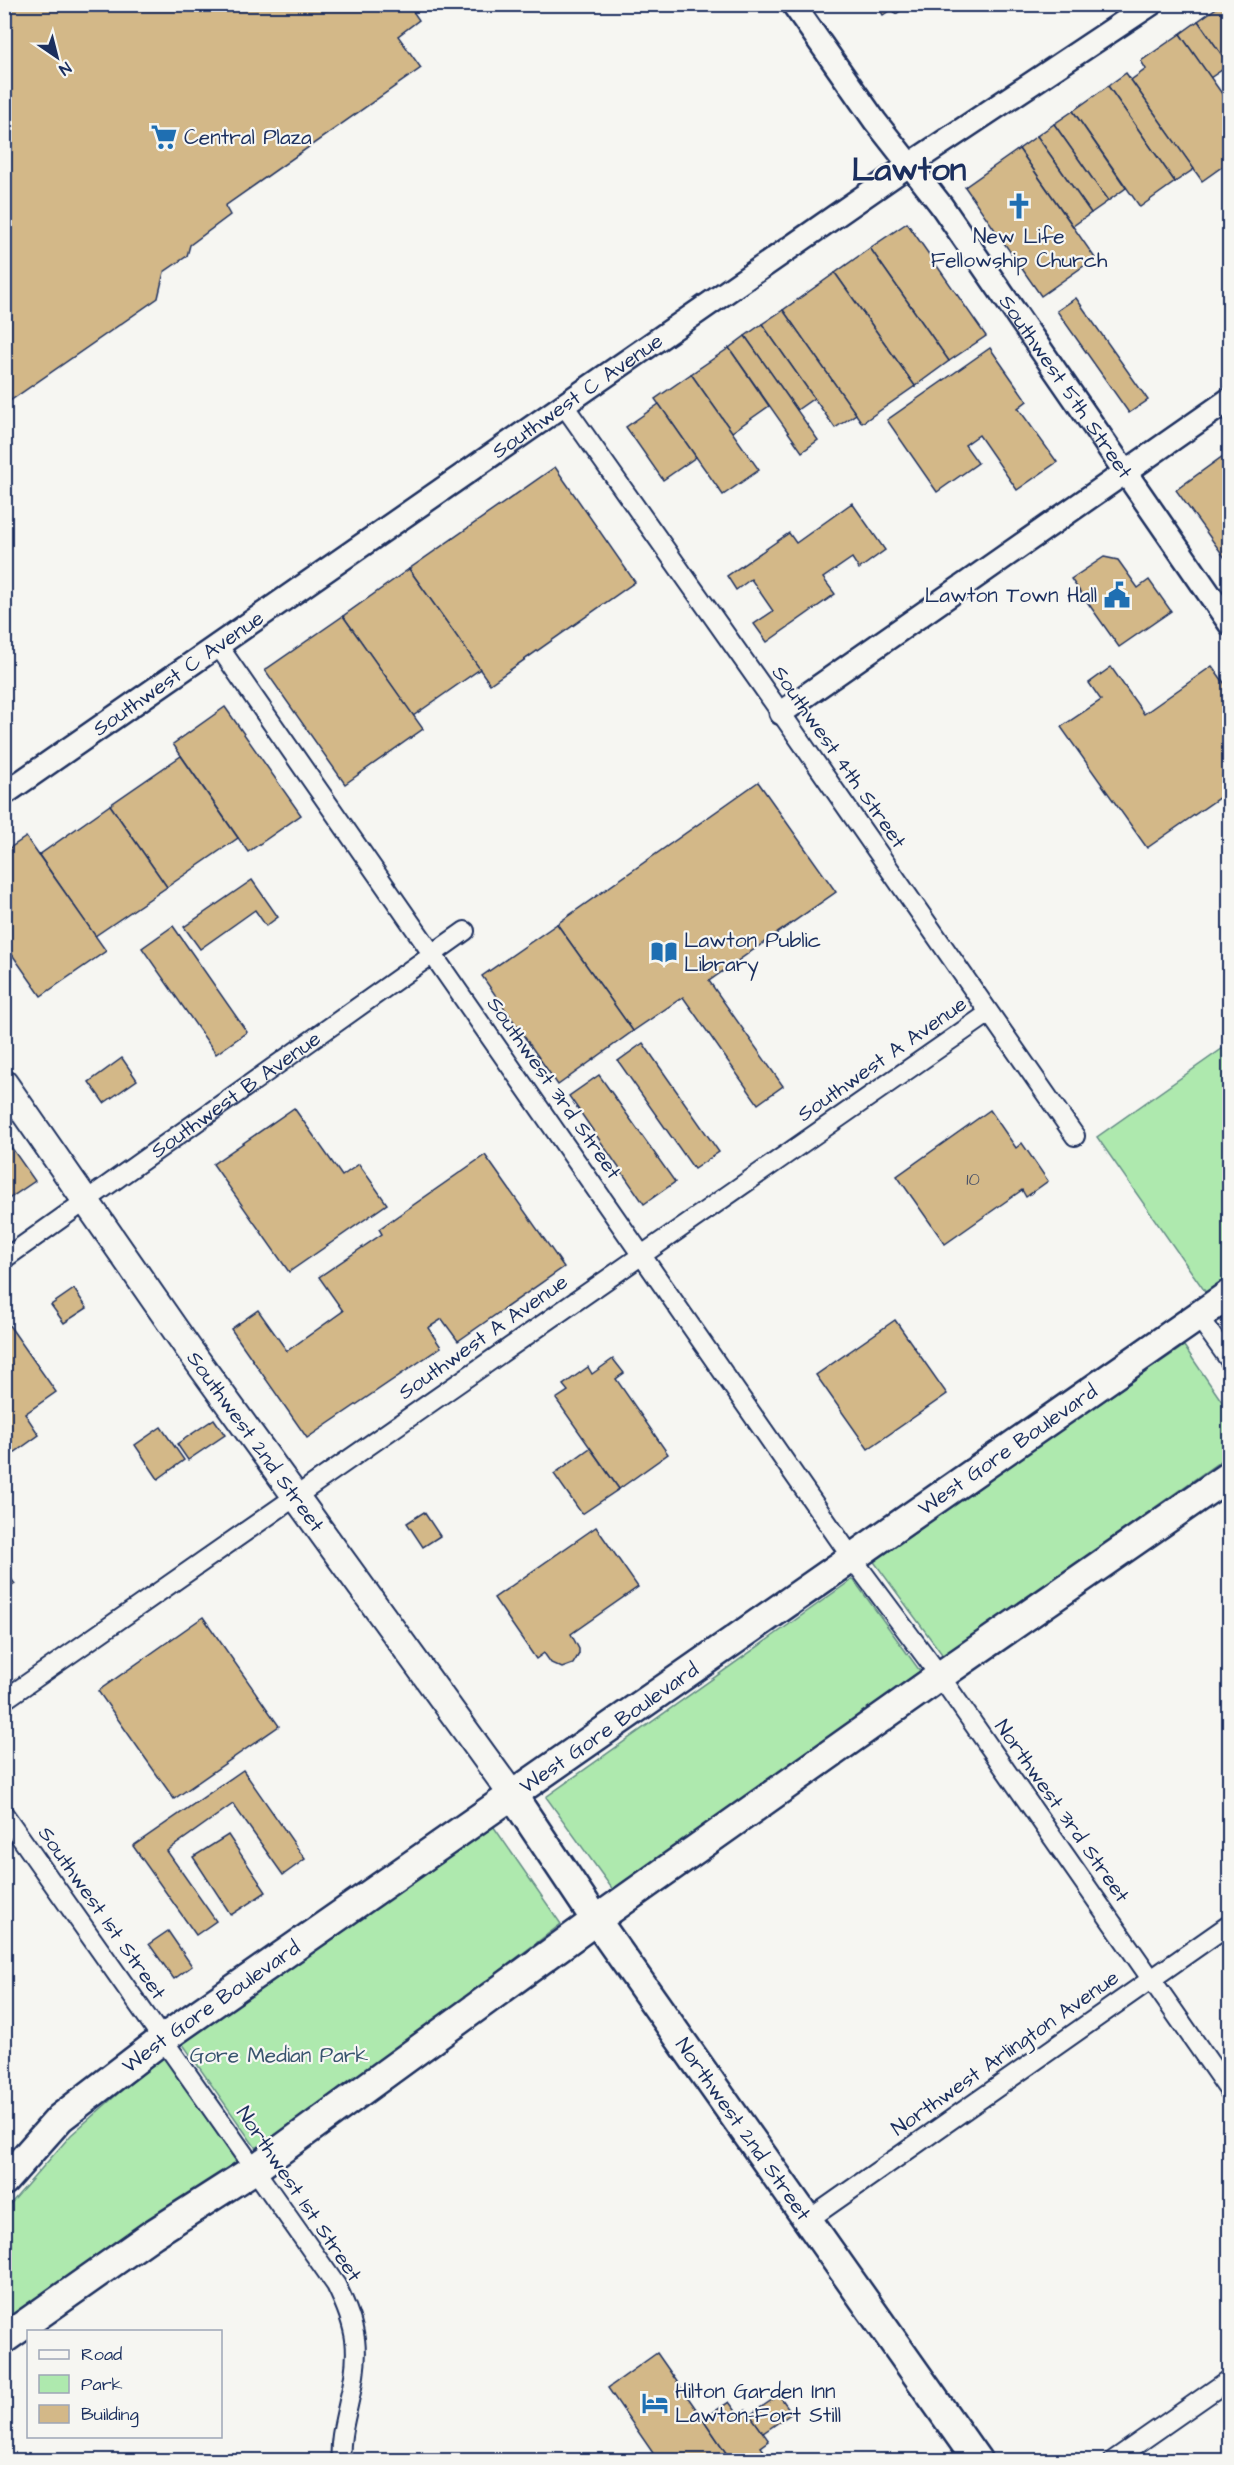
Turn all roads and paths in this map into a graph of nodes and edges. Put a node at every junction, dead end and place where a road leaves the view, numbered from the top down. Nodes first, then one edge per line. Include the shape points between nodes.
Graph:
1 (793, 4) edge
2 (1151, 4) edge
3 (909, 165) junction
4 (1230, 399) edge
5 (563, 404) junction
6 (1125, 473) junction
7 (1230, 624) edge
8 (217, 644) junction
9 (781, 713) junction
10 (4, 794) edge
11 (465, 931) dead end
12 (433, 954) junction
13 (989, 1012) junction
14 (4, 1083) edge
15 (1075, 1136) dead end
16 (85, 1202) junction
17 (641, 1254) junction
18 (4, 1259) edge
19 (1230, 1294) edge
20 (1198, 1316) junction
21 (1230, 1361) edge
22 (1230, 1475) edge
23 (297, 1495) junction
24 (852, 1558) junction
25 (940, 1676) junction
26 (4, 1700) edge
27 (513, 1796) junction
28 (4, 1814) edge
29 (596, 1920) junction
30 (1230, 1924) edge
31 (1151, 1979) junction
32 (164, 2038) junction
33 (1230, 2092) edge
34 (256, 2168) junction
35 (4, 2181) edge
36 (808, 2220) junction
37 (4, 2339) edge
38 (1230, 2379) edge
39 (341, 2460) edge
40 (977, 2460) edge
41 (1114, 2460) edge

1 - 3 street, Southwest 5th Street
2 - 3 street, Southwest C Avenue
3 - 5 street, Southwest C Avenue
3 - 6 street, Southwest 5th Street
4 - 6 street
5 - 8 street, Southwest C Avenue
5 - 9 street, Southwest 4th Street
6 - 7 street, Southwest 5th Street
6 - 9 street
8 - 10 street, Southwest C Avenue
8 - 12 street, Southwest 3rd Street
9 - 13 street, Southwest 4th Street
11 - 12 street, Southwest B Avenue
12 - 16 street, Southwest B Avenue
12 - 17 street, Southwest 3rd Street
13 - 15 street, Southwest 4th Street
13 - 17 street, Southwest A Avenue
14 - 16 main road, Southwest 2nd Street
16 - 18 street, Southwest B Avenue
16 - 23 main road, Southwest 2nd Street
17 - 23 street, Southwest A Avenue
17 - 24 street, Southwest 3rd Street
19 - 20 main road, West Gore Boulevard
20 - 21 street
20 - 24 main road, West Gore Boulevard
22 - 25 main road
23 - 26 street, Southwest A Avenue
23 - 27 main road, Southwest 2nd Street
24 - 25 street, Northwest 3rd Street
24 - 27 main road, West Gore Boulevard
25 - 29 main road
25 - 31 street, Northwest 3rd Street
27 - 29 main road, Northwest 2nd Street
27 - 32 main road, West Gore Boulevard
28 - 32 street, Southwest 1st Street
29 - 34 main road
29 - 36 main road, Northwest 2nd Street
30 - 31 street, Northwest Arlington Avenue
31 - 33 street, Northwest 3rd Street
31 - 36 street, Northwest Arlington Avenue
32 - 34 street, Northwest 1st Street
32 - 35 main road, West Gore Boulevard via 60,2118
34 - 37 main road via 153,2234
34 - 39 street, Northwest 1st Street via 336,2285 351,2316 357,2344 353,2386 342,2430
36 - 40 main road, Northwest 2nd Street
38 - 41 street

